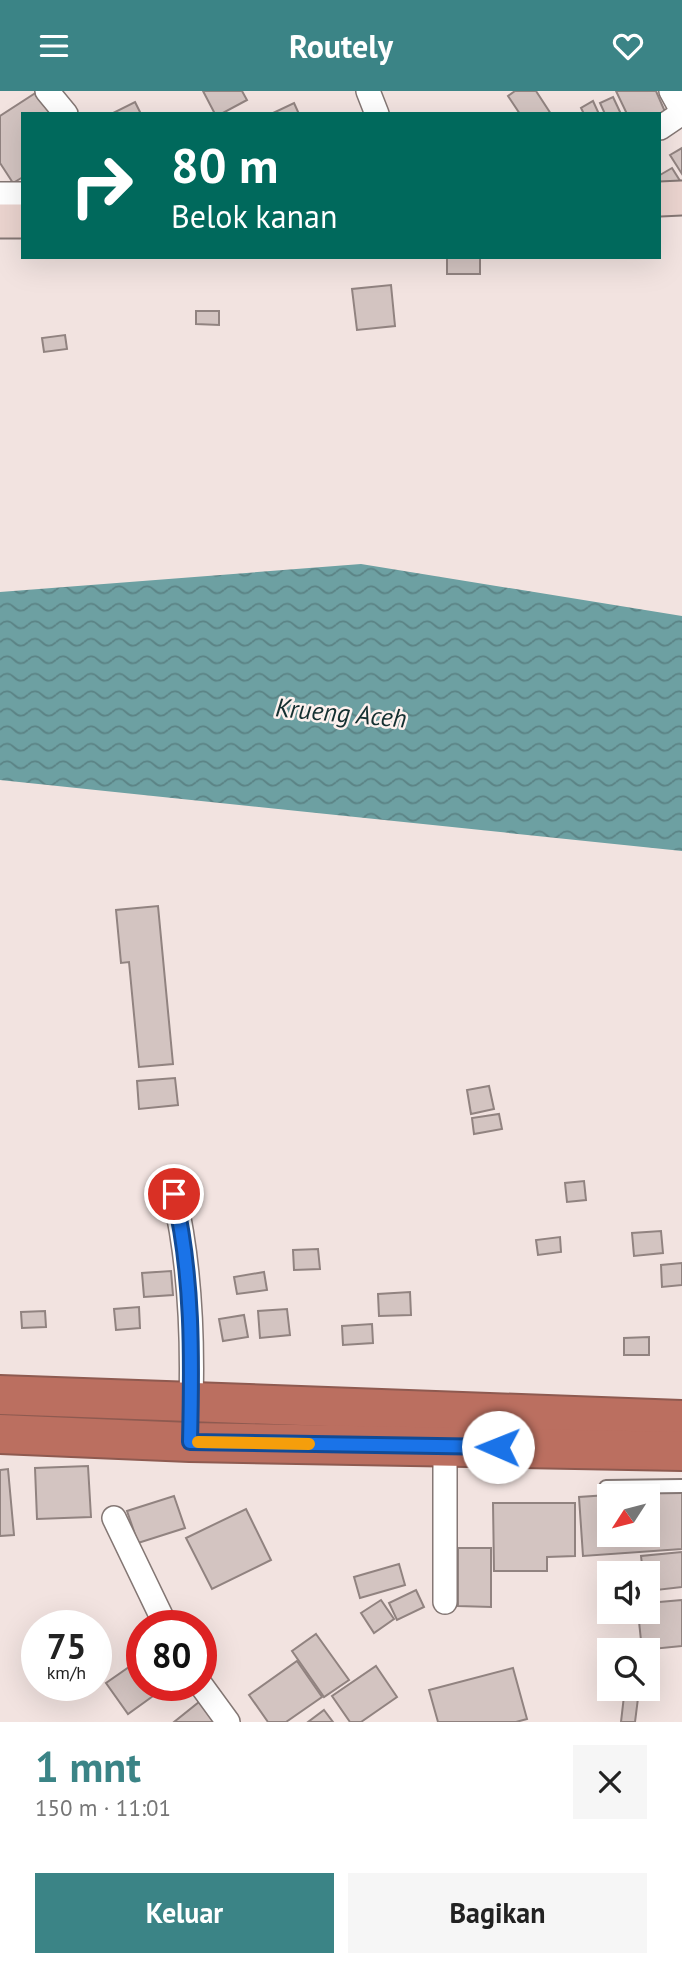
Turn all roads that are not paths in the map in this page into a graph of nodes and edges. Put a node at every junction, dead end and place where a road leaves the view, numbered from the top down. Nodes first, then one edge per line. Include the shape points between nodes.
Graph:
1 (47, 91) edge
2 (369, 91) edge
3 (671, 91) edge
4 (64, 112) edge
5 (376, 112) edge
6 (682, 112) edge
7 (661, 127) edge
8 (0, 194) edge
9 (21, 194) edge
10 (682, 198) edge
11 (661, 199) edge
12 (0, 221) edge
13 (21, 221) edge
14 (174, 1194) dead end
15 (0, 1395) edge
16 (191, 1402) junction
17 (682, 1420) edge
18 (0, 1434) edge
19 (190, 1442) junction
20 (445, 1447) junction
21 (682, 1451) edge
22 (660, 1486) edge
23 (682, 1486) edge
24 (114, 1518) dead end
25 (444, 1601) dead end
26 (158, 1610) edge
27 (213, 1701) edge
28 (228, 1722) edge

1 - 4 street
2 - 5 street
3 - 6 street
6 - 7 street
8 - 9 street
10 - 11 street
12 - 13 street
14 - 16 street via 183,1231 190,1305
15 - 16 highway
16 - 17 highway
16 - 19 highway
18 - 19 highway
19 - 20 highway
20 - 21 highway
20 - 25 street
22 - 23 lane
24 - 26 street
27 - 28 street

